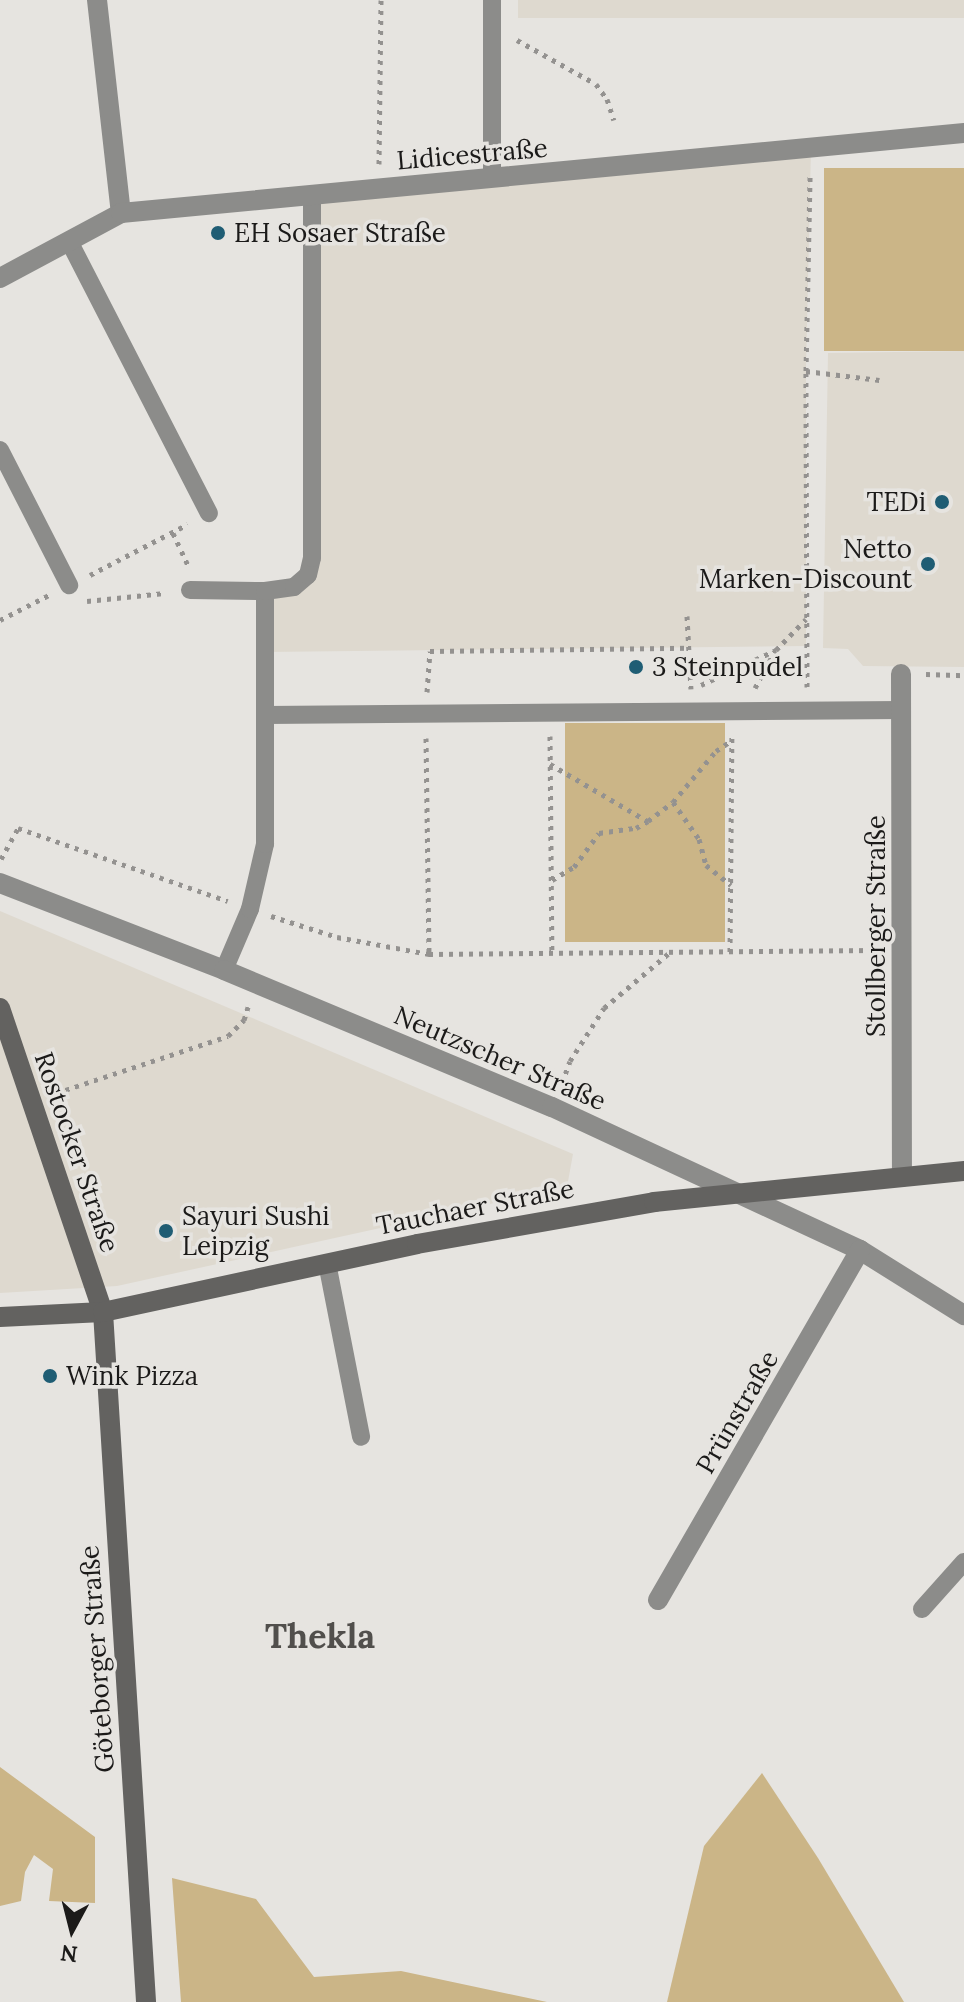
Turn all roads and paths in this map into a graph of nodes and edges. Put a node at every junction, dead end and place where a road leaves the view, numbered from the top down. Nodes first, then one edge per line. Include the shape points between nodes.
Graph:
1 (97, 0) edge
2 (381, 0) edge
3 (492, 0) edge
4 (492, 27) junction
5 (614, 120) dead end
6 (964, 133) edge
7 (811, 148) junction
8 (492, 178) junction
9 (378, 189) junction
10 (312, 195) junction
11 (121, 213) junction
12 (69, 241) junction
13 (0, 278) edge
14 (806, 371) junction
15 (879, 380) dead end
16 (0, 450) edge
17 (209, 513) joint
18 (190, 590) joint
19 (265, 591) junction
20 (73, 593) junction
21 (47, 603) dead end
22 (32, 604) junction
23 (687, 616) dead end
24 (806, 618) junction
25 (0, 620) edge
26 (688, 648) junction
27 (776, 650) junction
28 (901, 674) joint
29 (964, 675) edge
30 (691, 690) junction
31 (738, 709) junction
32 (807, 709) junction
33 (692, 710) junction
34 (902, 710) junction
35 (550, 711) junction
36 (426, 713) junction
37 (266, 715) junction
38 (732, 740) junction
39 (550, 764) junction
40 (673, 802) junction
41 (648, 821) junction
42 (0, 861) edge
43 (552, 880) junction
44 (0, 883) edge
45 (731, 885) junction
46 (250, 909) junction
47 (901, 949) junction
48 (552, 951) junction
49 (730, 952) junction
50 (668, 953) junction
51 (429, 954) junction
52 (224, 970) junction
53 (257, 984) junction
54 (0, 1008) edge
55 (34, 1100) junction
56 (552, 1107) junction
57 (964, 1171) edge
58 (902, 1177) junction
59 (741, 1193) junction
60 (860, 1250) junction
61 (327, 1263) junction
62 (103, 1312) junction
63 (964, 1315) edge
64 (0, 1317) edge
65 (361, 1437) dead end
66 (964, 1562) edge
67 (658, 1600) dead end
68 (922, 1609) dead end
69 (146, 2002) edge

1 - 11 street
2 - 9 path
3 - 4 lane
4 - 5 path via 596,84
4 - 8 lane
6 - 7 street, Lidicestraße
7 - 8 street, Lidicestraße
7 - 14 path
8 - 9 street, Lidicestraße
9 - 10 street, Lidicestraße
10 - 11 street, Lidicestraße
10 - 19 lane via 312,558 308,575 294,587
11 - 12 street, Lidicestraße
12 - 13 street, Lidicestraße
12 - 17 lane
14 - 15 path
14 - 24 path
16 - 20 lane
17 - 20 path
18 - 19 lane
18 - 20 path
19 - 37 lane
20 - 22 path
21 - 22 path
22 - 25 path
23 - 26 path
24 - 27 path
24 - 32 path
26 - 30 path
26 - 36 path via 430,651
27 - 30 path
27 - 31 path
28 - 29 path
28 - 34 street, Stollberger Straße
30 - 33 path
31 - 32 lane
31 - 33 lane
31 - 38 path
32 - 34 lane
33 - 35 lane
34 - 47 street, Stollberger Straße
35 - 36 lane
35 - 39 path
36 - 37 lane
36 - 51 path
37 - 46 lane via 265,844
38 - 40 path via 716,751
38 - 45 path
39 - 41 path
39 - 43 path
40 - 41 path
40 - 45 path via 699,839 706,865
41 - 43 path via 599,833 574,867
42 - 46 path via 18,828
43 - 48 path
44 - 52 street, Neutzscher Straße
45 - 49 path
46 - 51 path via 337,937
46 - 52 lane
47 - 49 path
47 - 58 street, Stollberger Straße
48 - 50 path
48 - 51 path
49 - 50 path
50 - 56 path via 604,1008 570,1061
52 - 53 street, Neutzscher Straße
53 - 55 path via 244,1020 228,1036
53 - 56 street, Neutzscher Straße
54 - 55 main road, Rostocker Straße
55 - 62 main road, Rostocker Straße
56 - 59 street, Neutzscher Straße
57 - 58 main road, Tauchaer Straße
58 - 59 main road, Tauchaer Straße
59 - 60 street, Neutzscher Straße
59 - 61 main road, Tauchaer Straße via 557,1217
60 - 63 street, Neutzscher Straße
60 - 67 street, Prünstraße
61 - 62 main road, Tauchaer Straße
61 - 65 lane
62 - 64 main road, Tauchaer Straße
62 - 69 main road, Göteborger Straße
66 - 68 lane

